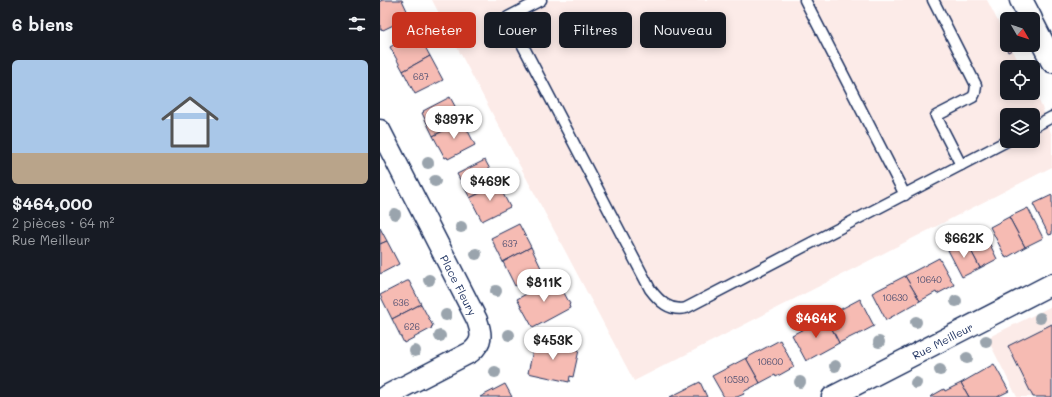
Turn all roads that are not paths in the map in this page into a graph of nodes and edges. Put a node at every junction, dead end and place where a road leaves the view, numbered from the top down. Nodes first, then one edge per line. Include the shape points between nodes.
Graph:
1 (541, 0) edge
2 (805, 0) edge
3 (933, 0) edge
4 (1021, 0) edge
5 (1027, 12) edge
6 (1040, 38) edge
7 (1052, 61) edge
8 (1052, 117) edge
9 (1040, 123) edge
10 (380, 130) edge
11 (1000, 145) edge
12 (962, 165) junction
13 (905, 195) junction
14 (1052, 284) edge
15 (385, 397) edge
16 (832, 397) edge

1 - 13 lane via 508,17 650,289 667,305 686,308
2 - 13 lane
3 - 12 lane via 976,85 973,97 936,116
4 - 5 main road
6 - 7 main road
8 - 9 lane
10 - 15 street, Place Fleury via 478,320 481,337 477,346 469,353
11 - 12 lane
12 - 13 lane
14 - 16 street, Rue Meilleur

